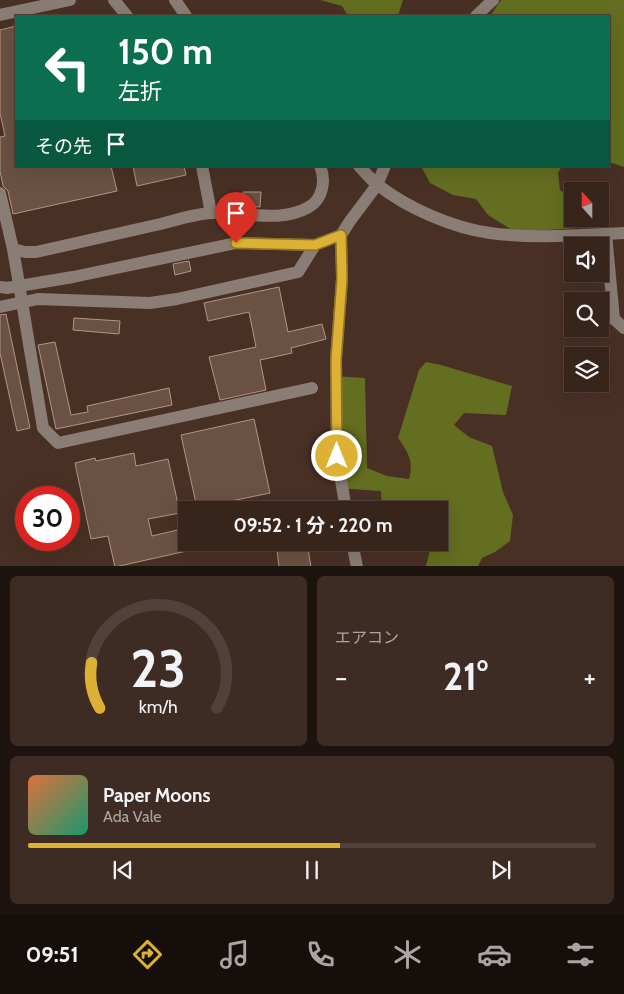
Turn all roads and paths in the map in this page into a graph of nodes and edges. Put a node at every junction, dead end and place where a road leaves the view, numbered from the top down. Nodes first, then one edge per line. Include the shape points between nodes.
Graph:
1 (70, 0) edge
2 (114, 0) edge
3 (175, 0) edge
4 (493, 0) edge
5 (0, 15) edge
6 (126, 15) edge
7 (185, 15) edge
8 (477, 15) edge
9 (202, 167) edge
10 (320, 167) edge
11 (360, 167) edge
12 (385, 167) edge
13 (378, 185) junction
14 (0, 193) edge
15 (211, 213) junction
16 (624, 233) edge
17 (606, 234) junction
18 (341, 235) junction
19 (315, 245) junction
20 (13, 249) junction
21 (0, 287) edge
22 (22, 302) junction
23 (0, 307) edge
24 (624, 328) edge
25 (312, 388) dead end
26 (344, 501) edge
27 (354, 551) edge
28 (357, 566) edge

1 - 5 street
2 - 6 street
3 - 7 street
4 - 8 street
9 - 15 street
10 - 15 street via 323,186 320,196 309,207 283,215
11 - 13 street
12 - 13 street
13 - 17 street via 418,211 484,232 545,236
13 - 18 street
14 - 20 street
15 - 20 street via 36,252
16 - 17 street
17 - 24 street via 614,319
18 - 19 street
18 - 26 street via 342,279 336,360 337,456
19 - 21 street via 236,243 73,276
19 - 22 street via 298,272 177,299 150,303 38,299
20 - 22 street, bridge
22 - 23 street
22 - 25 street via 43,428 58,443
27 - 28 street

